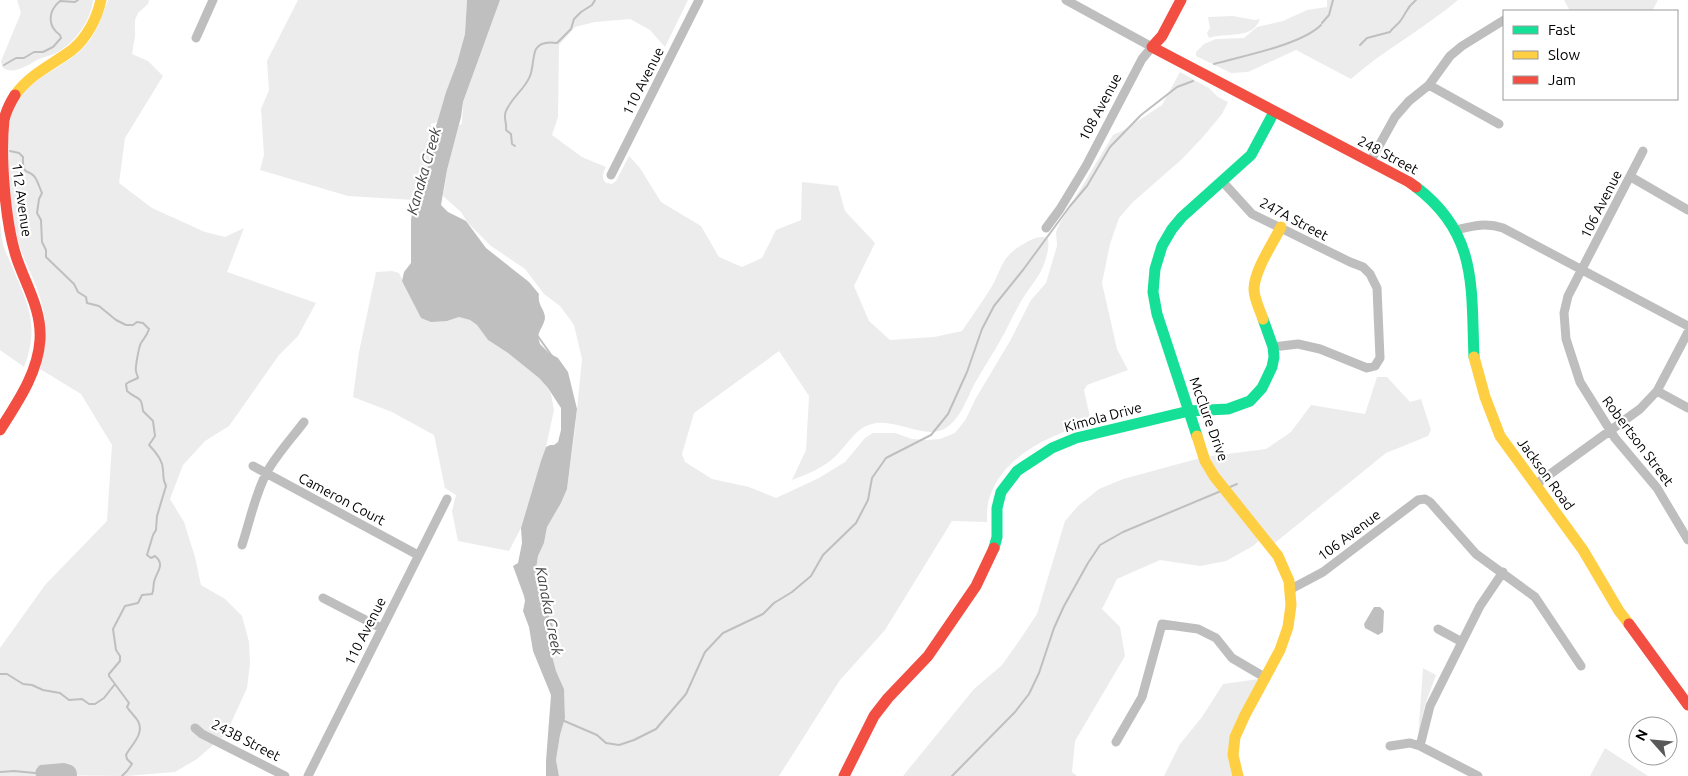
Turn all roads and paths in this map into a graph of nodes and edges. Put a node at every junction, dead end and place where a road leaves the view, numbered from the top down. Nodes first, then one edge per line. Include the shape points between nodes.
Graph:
1 (101, 0) edge
2 (213, 0) edge
3 (699, 0) edge
4 (1066, 0) edge
5 (1180, 0) edge
6 (1503, 21) edge
7 (196, 38) dead end
8 (1152, 47) junction
9 (1429, 85) junction
10 (1274, 112) junction
11 (1499, 124) dead end
12 (1643, 151) dead end
13 (1370, 162) junction
14 (611, 175) dead end
15 (1631, 177) junction
16 (1222, 181) junction
17 (1688, 210) edge
18 (1046, 228) dead end
19 (1280, 228) junction
20 (1456, 230) junction
21 (1582, 270) junction
22 (1688, 326) edge
23 (1688, 332) edge
24 (1273, 347) junction
25 (1656, 391) junction
26 (1688, 408) edge
27 (1189, 411) junction
28 (304, 422) dead end
29 (0, 430) edge
30 (1610, 432) junction
31 (253, 466) dead end
32 (266, 474) junction
33 (1535, 485) junction
34 (447, 499) dead end
35 (1688, 540) edge
36 (242, 545) dead end
37 (418, 555) junction
38 (1503, 572) junction
39 (1291, 589) junction
40 (323, 598) dead end
41 (382, 628) junction
42 (1438, 629) dead end
43 (1462, 642) junction
44 (1582, 666) dead end
45 (1266, 678) junction
46 (1688, 705) edge
47 (194, 728) dead end
48 (1116, 742) dead end
49 (1390, 746) dead end
50 (1420, 746) junction
51 (285, 776) edge
52 (308, 776) edge
53 (844, 776) edge
54 (1238, 776) edge
55 (1478, 776) edge

1 - 29 street, 112 Avenue via 81,40 22,85 5,118 1,155 8,226 37,309 40,331 33,369
2 - 7 street
3 - 14 street, 110 Avenue
4 - 8 street, 248 Street
5 - 8 street, 108 Avenue via 1162,36
6 - 9 street via 1450,56
8 - 10 street, 248 Street
8 - 18 street, 108 Avenue via 1142,59 1086,166
9 - 11 street
9 - 13 street via 1394,117
10 - 13 street, 248 Street
10 - 16 street, McClure Drive via 1251,155
12 - 15 street, 106 Avenue
13 - 20 street, 248 Street via 1422,192 1440,208
15 - 17 street
15 - 21 street, 106 Avenue
16 - 19 street, 247A Street via 1252,214
16 - 27 street, McClure Drive via 1172,230 1160,250 1154,274 1155,307
19 - 24 street, Kimola Drive via 1254,287
19 - 24 street, 247A Street via 1370,274 1377,288 1380,358 1375,366 1367,368 1320,349 1298,344
20 - 21 street via 1481,224 1495,225
20 - 33 street, Jackson Road via 1471,277 1476,370 1498,432
21 - 22 street
21 - 30 street, Robertson Street via 1565,304 1566,339 1580,382
23 - 25 street
24 - 27 street, Kimola Drive via 1268,378 1250,401 1228,409
25 - 26 street
25 - 30 street via 1640,409
27 - 39 street, McClure Drive via 1210,470 1278,556
27 - 53 street, Kimola Drive via 1064,442 1012,475 998,502 995,546 973,590 928,656 874,716
28 - 32 street
30 - 33 street
30 - 35 street, Robertson Street via 1657,488
31 - 32 street, Cameron Court
32 - 36 street
32 - 37 street, Cameron Court
33 - 46 street, Jackson Road via 1583,550 1619,611
34 - 37 street, 110 Avenue
37 - 41 street, 110 Avenue
38 - 39 street, 106 Avenue via 1468,545 1430,502 1422,499 1323,572
38 - 43 street via 1480,606
38 - 44 street via 1541,604
39 - 45 street, McClure Drive via 1287,634
40 - 41 street
41 - 52 street, 110 Avenue
42 - 43 street
43 - 50 street via 1430,706
45 - 48 street via 1232,658 1216,638 1198,629 1162,624 1142,697
45 - 54 street, McClure Drive via 1235,740
47 - 51 street, 243B Street
49 - 50 street via 1410,743
50 - 55 street

